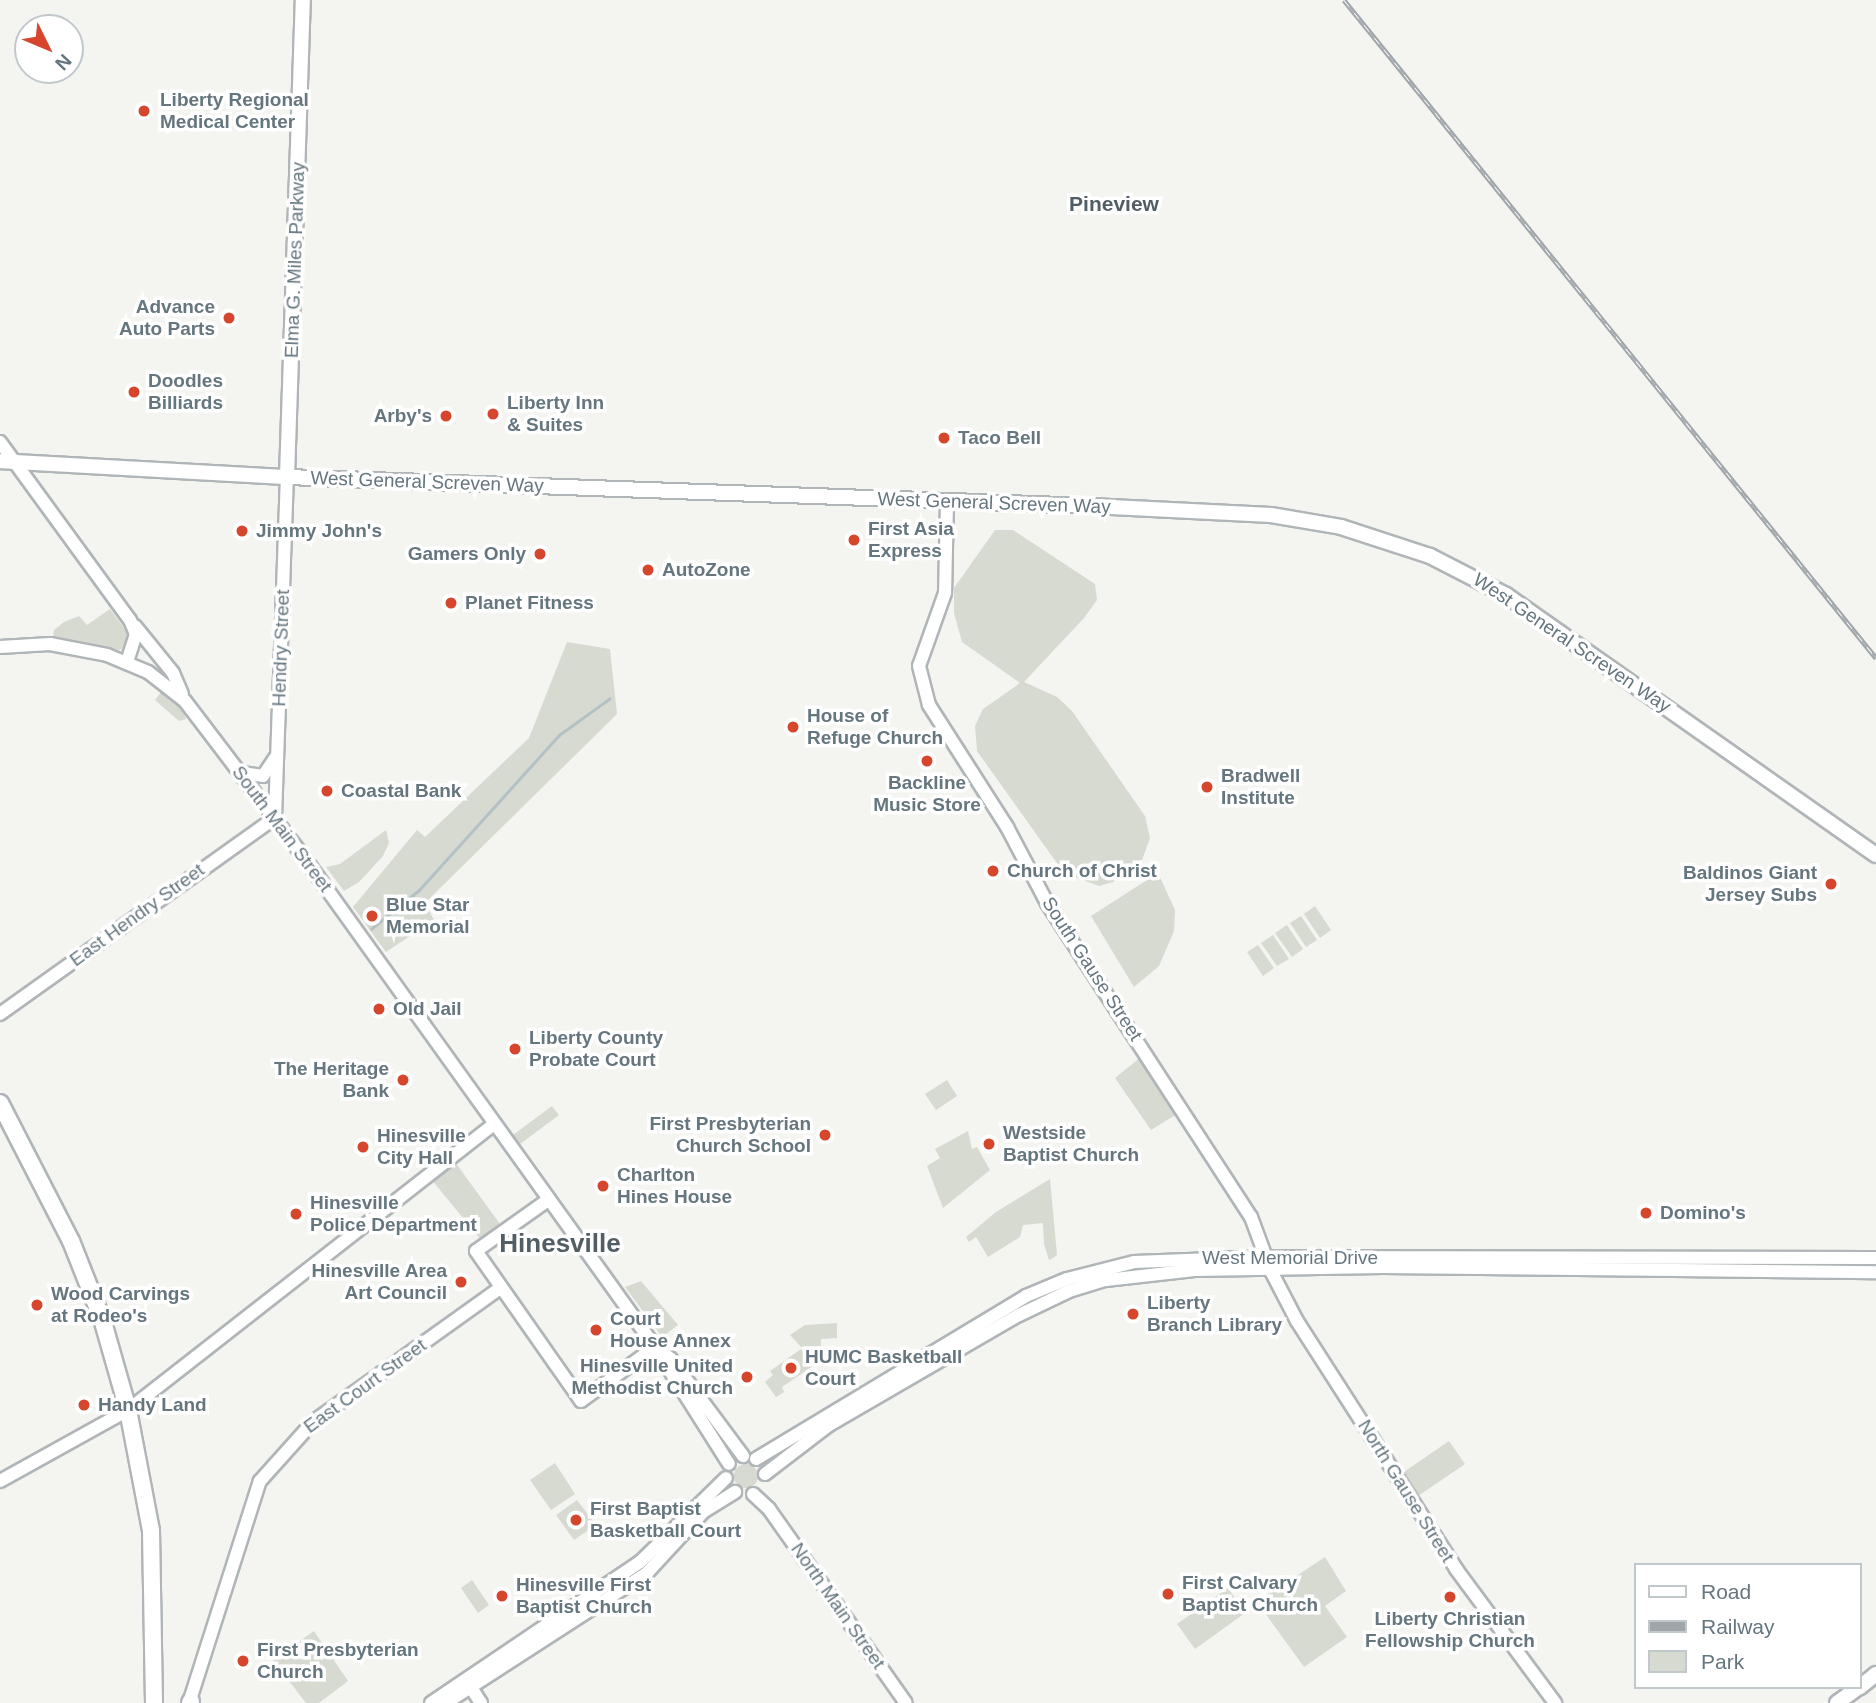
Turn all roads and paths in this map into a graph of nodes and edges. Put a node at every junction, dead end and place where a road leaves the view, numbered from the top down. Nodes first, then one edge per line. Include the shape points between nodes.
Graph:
1 (303, 0) edge
2 (0, 442) edge
3 (7, 462) edge
4 (287, 477) junction
5 (947, 501) junction
6 (130, 620) junction
7 (0, 647) edge
8 (127, 662) junction
9 (185, 701) junction
10 (277, 751) junction
11 (239, 771) junction
12 (275, 818) junction
13 (1876, 855) edge
14 (0, 1014) edge
15 (0, 1103) edge
16 (494, 1124) junction
17 (548, 1200) junction
18 (1267, 1257) junction
19 (1876, 1258) edge
20 (1271, 1271) junction
21 (1876, 1272) edge
22 (500, 1288) junction
23 (655, 1347) junction
24 (128, 1410) junction
25 (750, 1457) junction
26 (729, 1464) junction
27 (765, 1474) junction
28 (726, 1478) junction
29 (0, 1481) edge
30 (757, 1491) junction
31 (736, 1492) junction
32 (1876, 1674) edge
33 (468, 1684) junction
34 (1862, 1685) edge
35 (1857, 1689) edge
36 (190, 1702) edge
37 (155, 1703) edge
38 (431, 1703) edge
39 (446, 1703) edge
40 (481, 1703) edge
41 (906, 1703) edge
42 (1555, 1703) edge
43 (1837, 1703) edge

1 - 4 main road, Elma G. Miles Parkway
2 - 3 main road
3 - 4 main road, West General Screven Way
3 - 6 main road
4 - 5 main road, West General Screven Way
4 - 10 main road, Hendry Street
5 - 13 main road, West General Screven Way via 1271,515 1341,527 1404,545 1473,575 1515,600
5 - 18 main road, South Gause Street via 946,586 922,653 924,696 1007,827 1048,903 1251,1217
6 - 8 main road via 136,634
6 - 9 main road via 173,673
7 - 8 main road, South Main Street via 66,646
8 - 9 main road, South Main Street via 164,682
9 - 11 main road, South Main Street
10 - 11 main road via 263,776
10 - 12 main road, Hendry Street
11 - 12 main road, South Main Street
12 - 14 main road, East Hendry Street
12 - 16 main road, South Main Street
15 - 24 highway via 71,1241 103,1322
16 - 17 main road, South Main Street
16 - 24 main road
17 - 22 main road via 476,1251
17 - 23 main road, South Main Street
18 - 19 main road, West Memorial Drive
18 - 20 main road, South Gause Street
18 - 25 main road, West Memorial Drive via 1150,1259 1043,1288 862,1397
20 - 21 main road, West Memorial Drive via 1383,1267
20 - 27 main road, West Memorial Drive via 1150,1273 1069,1290 829,1425
20 - 42 main road, North Gause Street via 1297,1321 1456,1569
22 - 23 main road via 581,1401
22 - 36 main road, East Court Street via 313,1422 260,1481
23 - 25 main road via 671,1359
23 - 26 main road
24 - 29 main road
24 - 37 highway via 151,1531
25 - 26 main road
25 - 27 main road
26 - 28 main road
27 - 30 main road
28 - 31 main road
28 - 33 main road via 648,1556
30 - 31 main road
30 - 41 main road, North Main Street
31 - 33 main road via 703,1512 647,1573
32 - 34 main road
33 - 38 main road
33 - 39 main road
33 - 40 main road
35 - 43 main road

